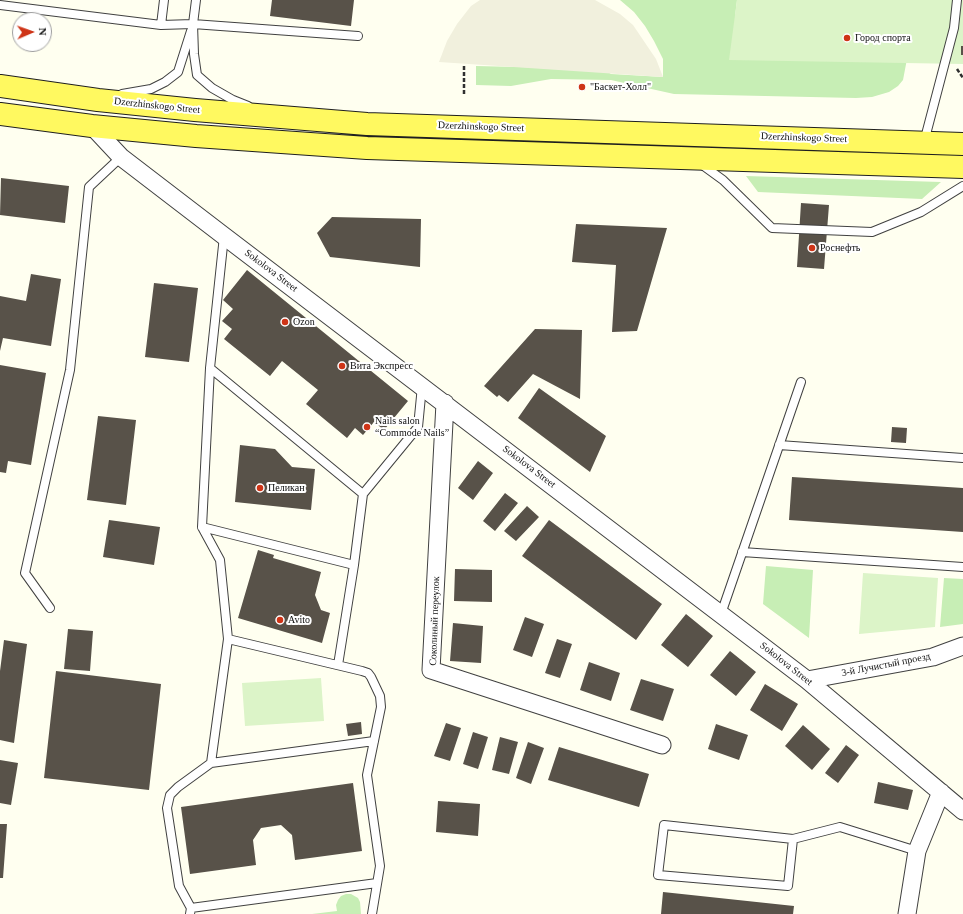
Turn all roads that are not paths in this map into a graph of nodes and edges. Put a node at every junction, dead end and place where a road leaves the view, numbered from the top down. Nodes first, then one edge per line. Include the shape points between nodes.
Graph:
1 (164, 0) edge
2 (196, 0) edge
3 (957, 0) edge
4 (3, 4) edge
5 (193, 24) junction
6 (161, 25) junction
7 (358, 36) dead end
8 (0, 86) edge
9 (89, 99) junction
10 (0, 114) edge
11 (298, 119) junction
12 (92, 126) junction
13 (924, 142) junction
14 (963, 144) edge
15 (122, 157) junction
16 (692, 158) junction
17 (918, 166) junction
18 (963, 167) edge
19 (963, 186) edge
20 (224, 236) junction
21 (210, 368) junction
22 (801, 382) dead end
23 (422, 386) junction
24 (445, 403) junction
25 (779, 445) junction
26 (963, 458) edge
27 (363, 494) junction
28 (202, 527) junction
29 (742, 552) junction
30 (354, 565) junction
31 (963, 567) edge
32 (50, 608) dead end
33 (721, 614) junction
34 (228, 639) junction
35 (963, 646) edge
36 (338, 665) junction
37 (808, 680) junction
38 (374, 741) junction
39 (662, 745) dead end
40 (211, 763) junction
41 (941, 792) junction
42 (963, 811) edge
43 (793, 839) junction
44 (917, 851) junction
45 (377, 883) junction
46 (191, 911) edge
47 (372, 914) edge
48 (907, 914) edge

1 - 6 lane
2 - 5 lane
3 - 13 lane via 954,28
4 - 6 lane
5 - 6 lane
5 - 7 lane
5 - 9 lane via 178,72 165,82 151,89
5 - 11 lane via 197,75 212,88 233,100
8 - 9 main road, Dzerzhinskogo Street
9 - 11 main road, Dzerzhinskogo Street
10 - 12 main road
11 - 13 main road, Dzerzhinskogo Street via 367,124
12 - 15 street, Sokolova Street
12 - 16 main road via 367,148
13 - 14 main road, Dzerzhinskogo Street
13 - 17 main road
15 - 20 street, Sokolova Street
15 - 32 lane via 89,187 70,370 25,573
16 - 17 main road
16 - 19 lane via 723,180 772,228 872,232 921,212
17 - 18 main road
20 - 21 lane
20 - 23 street, Sokolova Street
21 - 27 lane
21 - 28 lane
22 - 25 lane
23 - 24 street, Sokolova Street
23 - 27 lane via 418,427
24 - 33 street, Sokolova Street
24 - 39 street, Соколиный переулок via 432,670
25 - 26 lane
25 - 29 lane
27 - 30 lane
28 - 30 lane
28 - 34 lane via 220,560
29 - 31 lane
29 - 33 lane
30 - 36 lane
33 - 37 street, Sokolova Street
34 - 36 lane
34 - 40 lane
35 - 37 street, 3-й Лучистый проезд via 933,657
36 - 38 lane via 368,673 380,696 382,701
37 - 41 street, Sokolova Street
38 - 40 lane
38 - 45 lane via 367,775 380,866
40 - 46 lane via 170,795 167,808 179,886
41 - 42 street, Sokolova Street
41 - 44 street
43 - 43 lane via 788,886 658,875 664,825
43 - 44 lane via 840,827
44 - 48 street
45 - 46 lane
45 - 47 lane

